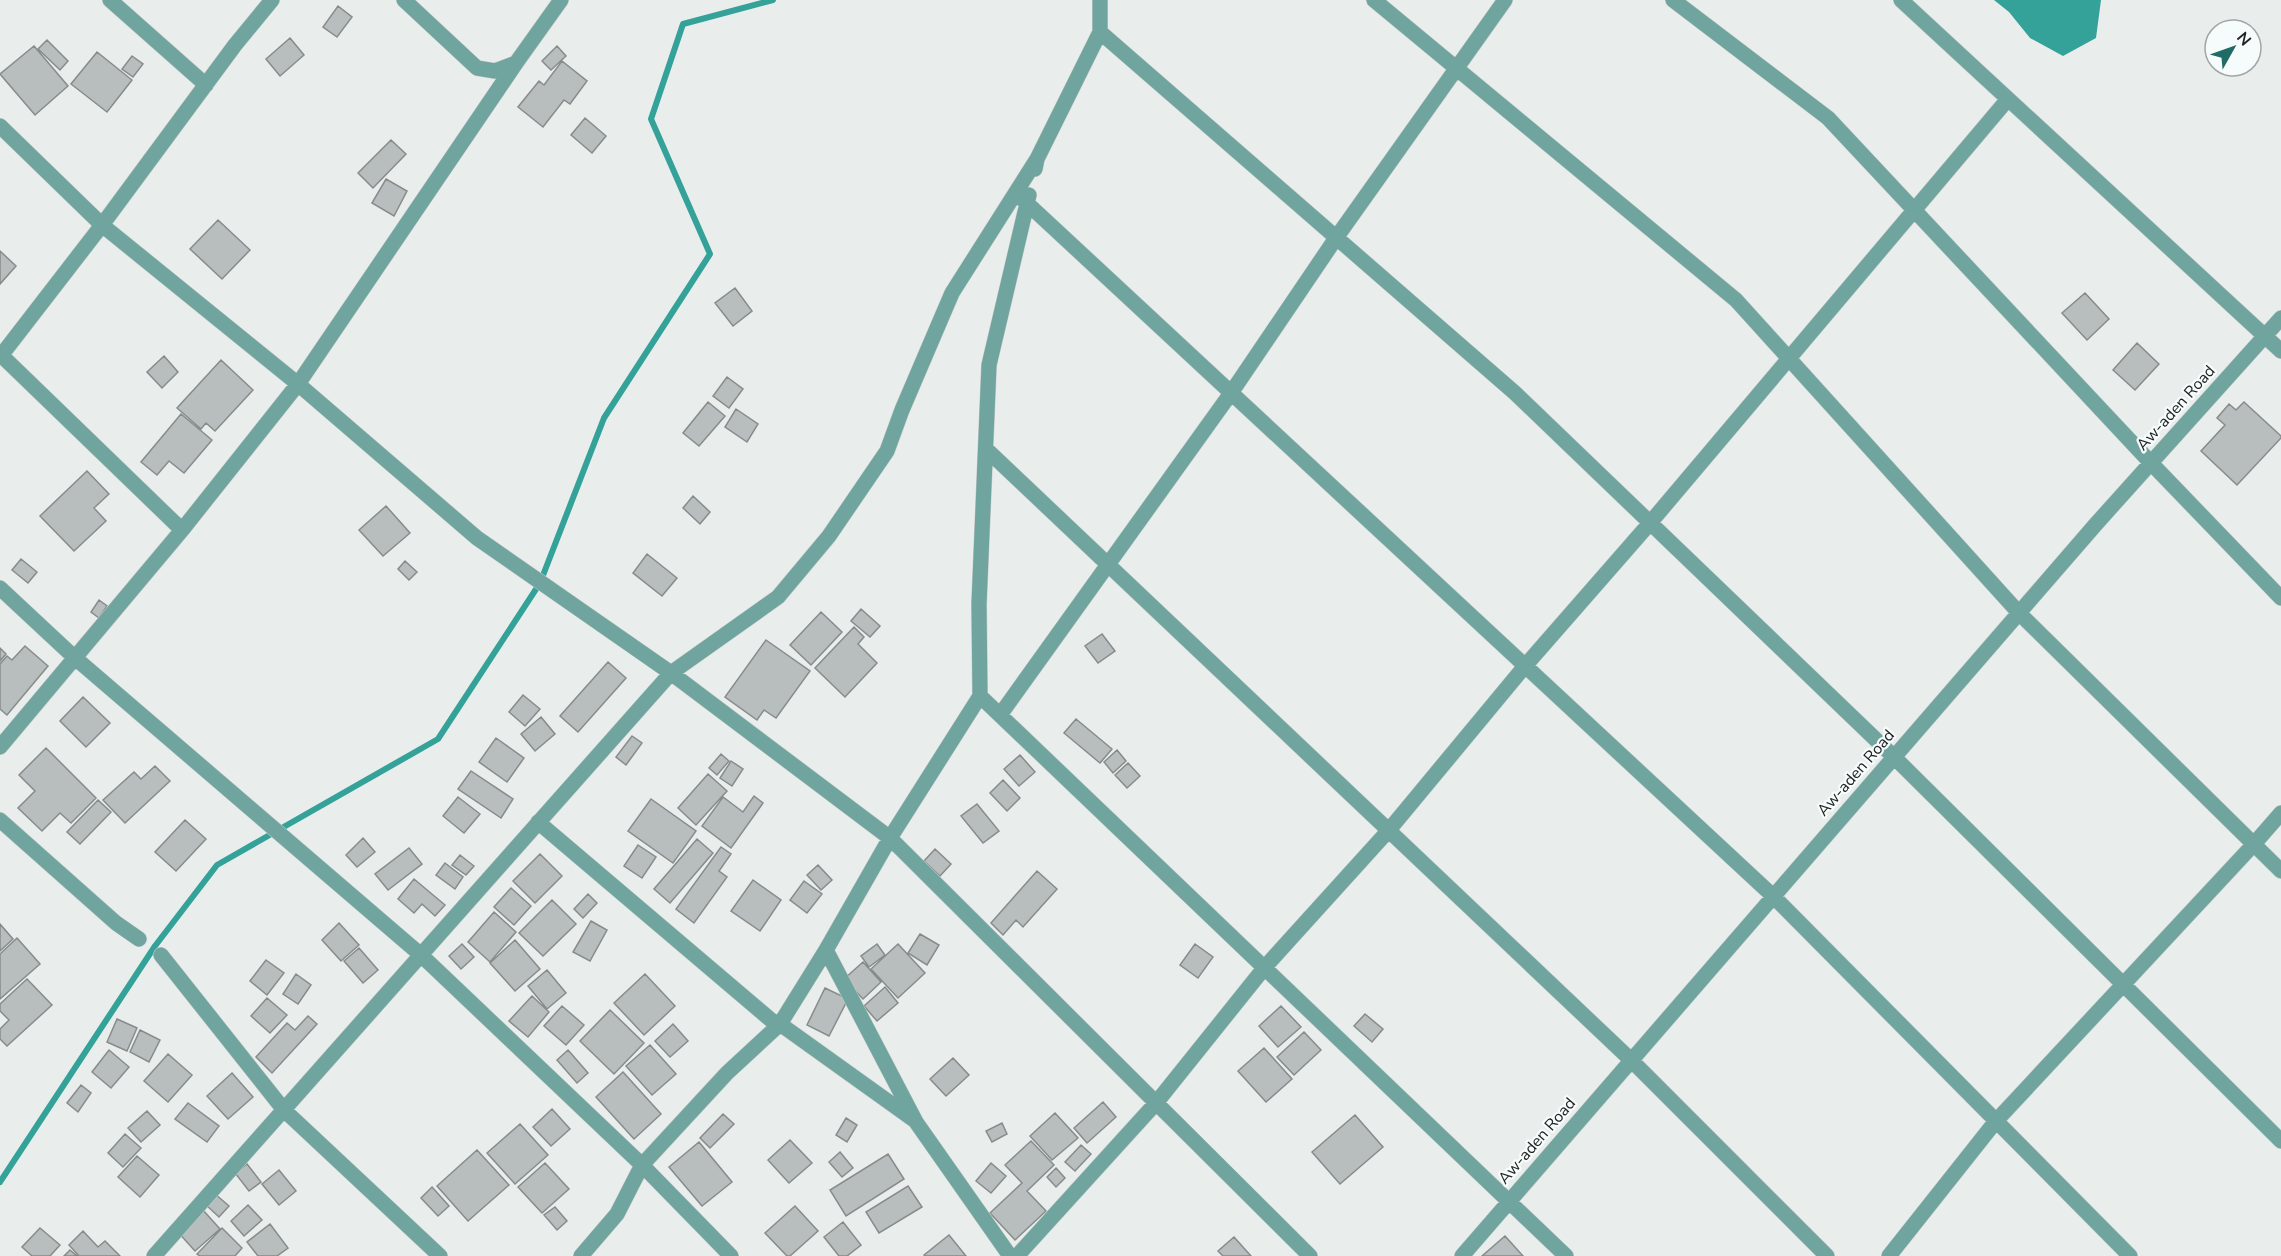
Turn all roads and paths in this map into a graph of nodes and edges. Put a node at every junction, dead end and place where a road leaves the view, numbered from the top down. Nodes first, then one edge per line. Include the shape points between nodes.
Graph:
1 (110, 0) edge
2 (272, 0) edge
3 (404, 0) edge
4 (561, 0) edge
5 (1100, 0) edge
6 (1374, 0) edge
7 (1505, 0) edge
8 (1673, 0) edge
9 (1901, 0) edge
10 (1100, 32) junction
11 (516, 63) junction
12 (1456, 68) junction
13 (206, 85) junction
14 (2008, 99) junction
15 (0, 126) edge
16 (1021, 198) junction
17 (1914, 210) junction
18 (102, 225) junction
19 (1336, 238) junction
20 (2281, 318) edge
21 (2265, 336) junction
22 (2281, 351) edge
23 (0, 355) edge
24 (1788, 358) junction
25 (298, 384) junction
26 (1231, 393) junction
27 (986, 449) junction
28 (2151, 463) junction
29 (1650, 523) junction
30 (182, 530) junction
31 (1107, 564) junction
32 (0, 588) edge
33 (2281, 598) edge
34 (2019, 613) junction
35 (74, 657) junction
36 (1525, 666) junction
37 (671, 673) junction
38 (980, 696) junction
39 (1000, 715) junction
40 (0, 747) edge
41 (1894, 757) junction
42 (2281, 813) edge
43 (0, 820) edge
44 (538, 822) junction
45 (1389, 830) junction
46 (890, 838) junction
47 (2254, 844) junction
48 (2281, 871) edge
49 (1773, 896) junction
50 (139, 939) dead end
51 (826, 950) junction
52 (161, 955) dead end
53 (421, 955) junction
54 (1265, 967) junction
55 (2124, 985) junction
56 (780, 1024) junction
57 (1631, 1060) junction
58 (1156, 1103) junction
59 (284, 1110) junction
60 (1996, 1121) junction
61 (916, 1122) junction
62 (2281, 1140) edge
63 (642, 1165) junction
64 (1510, 1200) junction
65 (155, 1256) edge
66 (440, 1256) edge
67 (581, 1256) edge
68 (731, 1256) edge
69 (1010, 1256) edge
70 (1017, 1256) edge
71 (1310, 1256) edge
72 (1462, 1256) edge
73 (1566, 1256) edge
74 (1827, 1256) edge
75 (1889, 1256) edge
76 (2130, 1256) edge

1 - 13 street
2 - 13 street
3 - 11 street via 477,68 495,71
4 - 11 street
5 - 10 street
6 - 12 street
7 - 12 street
8 - 17 street via 1828,118
9 - 14 street
10 - 16 street
10 - 19 street
11 - 25 street
12 - 19 street
12 - 24 street via 1736,300
13 - 18 street
14 - 17 street
14 - 21 street
15 - 18 street
16 - 26 street
16 - 27 street via 989,365
16 - 37 street via 952,293 886,451 829,536 778,597
17 - 24 street
17 - 28 street
18 - 23 street
18 - 25 street
19 - 26 street
19 - 29 street via 1515,393
20 - 21 street, Aw-aden Road
21 - 22 street
21 - 28 street, Aw-aden Road
23 - 30 street
24 - 29 street
24 - 34 street
25 - 30 street
25 - 37 street via 477,538
26 - 31 street
26 - 36 street
27 - 31 street
27 - 38 street via 979,604
28 - 33 street
28 - 34 street, Aw-aden Road
29 - 36 street
29 - 41 street
30 - 35 street
31 - 39 street
31 - 45 street
32 - 35 street
34 - 41 street, Aw-aden Road
34 - 47 street
35 - 40 street
35 - 53 street
36 - 45 street
36 - 49 street
37 - 44 street
37 - 46 street
38 - 39 street
38 - 46 street
39 - 54 street
41 - 49 street, Aw-aden Road
41 - 55 street
42 - 47 street
43 - 50 street
44 - 53 street
44 - 56 street via 762,1013
45 - 54 street
45 - 57 street
46 - 51 street
46 - 58 street
47 - 48 street
47 - 55 street
49 - 57 street, Aw-aden Road
49 - 60 street
51 - 56 street
51 - 61 street
52 - 59 street
53 - 59 street
53 - 63 street
54 - 58 street
54 - 64 street
55 - 60 street
55 - 62 street
56 - 61 street
56 - 63 street
57 - 64 street, Aw-aden Road
57 - 74 street
58 - 70 street
58 - 71 street
59 - 65 street
59 - 66 street
60 - 75 street
60 - 76 street
61 - 69 street
63 - 67 street via 617,1214
63 - 68 street
64 - 72 street, Aw-aden Road
64 - 73 street

